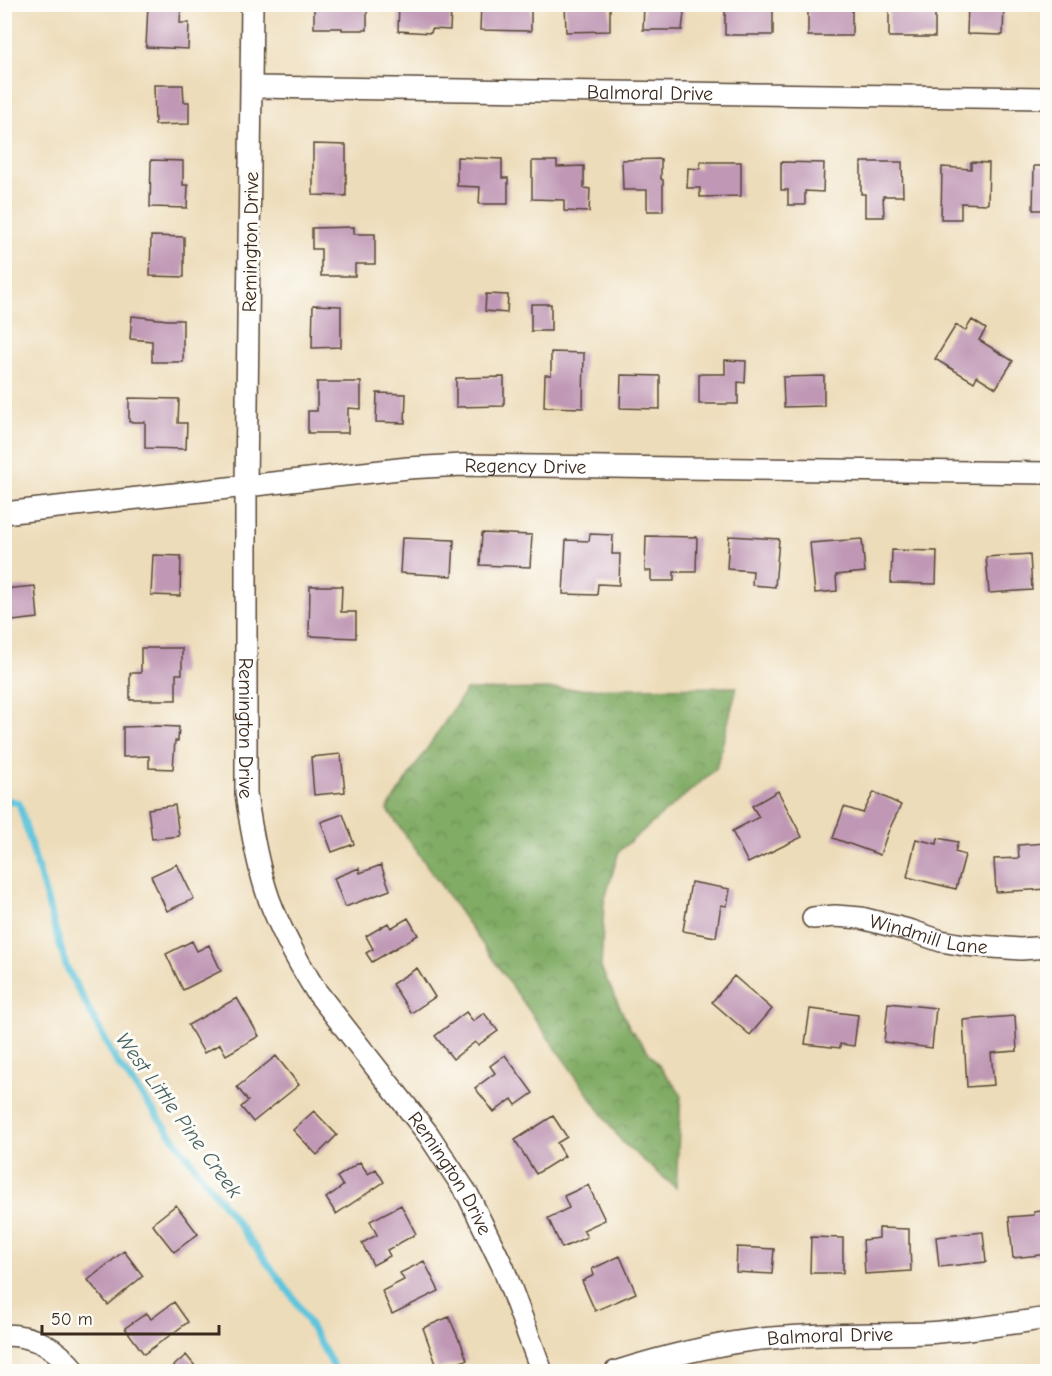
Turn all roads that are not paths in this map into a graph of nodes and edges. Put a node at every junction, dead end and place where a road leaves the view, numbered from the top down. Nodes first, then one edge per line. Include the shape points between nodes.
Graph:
1 (252, 4) edge
2 (252, 87) junction
3 (1047, 98) edge
4 (1047, 472) edge
5 (246, 486) junction
6 (4, 513) edge
7 (813, 918) dead end
8 (1047, 947) edge
9 (1047, 1318) edge
10 (4, 1335) edge
11 (76, 1371) edge
12 (542, 1371) edge
13 (615, 1371) edge

1 - 2 street, Remington Drive
2 - 3 street, Balmoral Drive
2 - 5 street, Remington Drive
4 - 5 street, Regency Drive via 462,465
5 - 6 street, Regency Drive
5 - 12 street, Remington Drive via 246,793 269,899 316,991 428,1134 468,1195 503,1267
7 - 8 street, Windmill Lane via 861,918 964,945 1021,950
9 - 13 street, Balmoral Drive via 928,1333 752,1340 674,1354
10 - 11 street via 40,1341 58,1352

